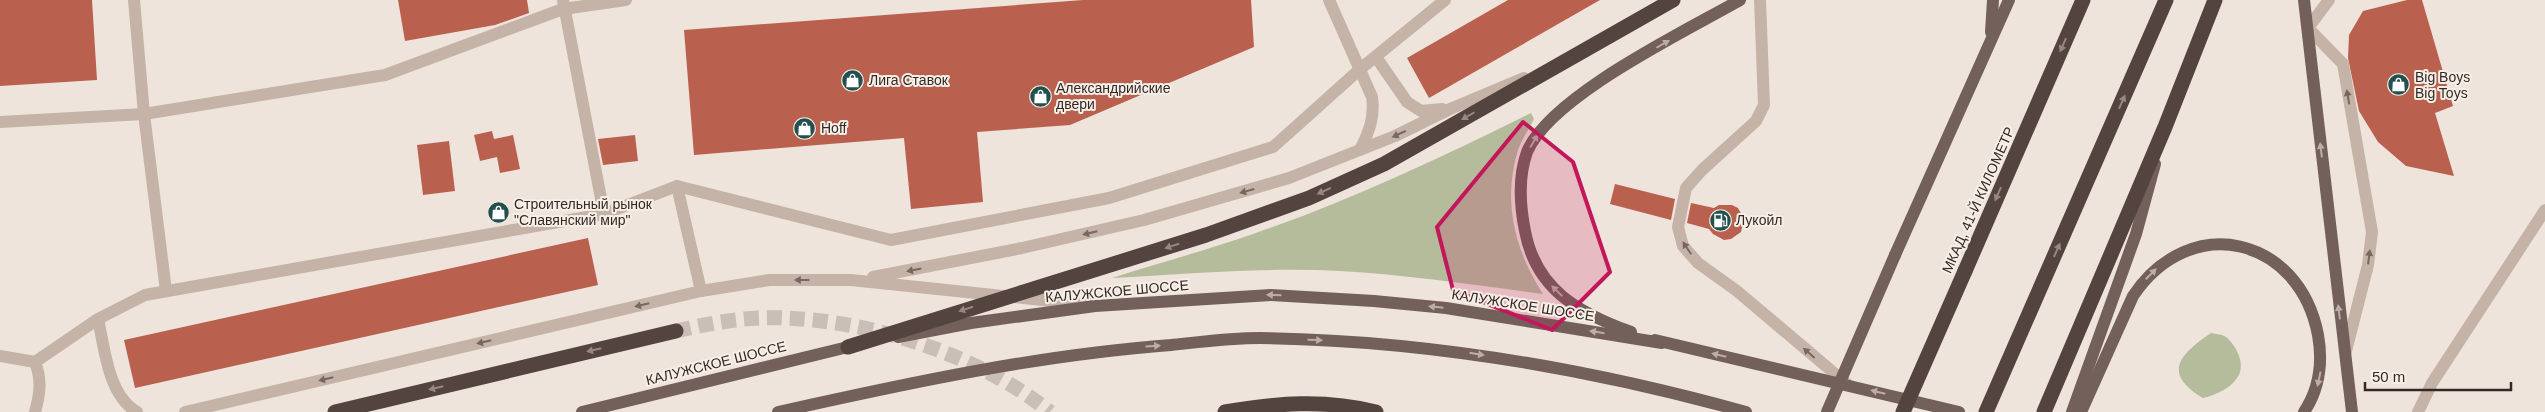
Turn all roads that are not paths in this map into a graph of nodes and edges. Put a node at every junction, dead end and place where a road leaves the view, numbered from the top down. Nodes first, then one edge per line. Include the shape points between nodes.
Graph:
1 (134, 0) edge
2 (626, 0) edge
3 (1329, 0) edge
4 (1444, 0) edge
5 (1673, 0) edge
6 (1740, 0) edge
7 (1760, 0) edge
8 (1993, 0) edge
9 (2009, 0) edge
10 (2083, 0) edge
11 (2166, 0) edge
12 (2215, 0) edge
13 (2304, 0) edge
14 (2329, 0) edge
15 (563, 4) edge
16 (2308, 28) junction
17 (1991, 40) junction
18 (1376, 57) junction
19 (1556, 65) junction
20 (1359, 70) junction
21 (1450, 109) junction
22 (144, 114) junction
23 (0, 122) edge
24 (2165, 127) junction
25 (1360, 150) junction
26 (677, 186) junction
27 (2545, 210) edge
28 (604, 214) junction
29 (851, 280) junction
30 (166, 290) junction
31 (701, 291) junction
32 (1009, 296) junction
33 (1095, 306) junction
34 (98, 319) junction
35 (676, 331) tunnel mouth
36 (1662, 343) junction
37 (848, 347) junction
38 (2344, 355) junction
39 (0, 356) edge
40 (35, 362) junction
41 (1847, 384) junction
42 (854, 395) junction
43 (35, 412) edge
44 (137, 412) edge
45 (185, 412) edge
46 (335, 412) edge
47 (582, 412) edge
48 (778, 412) edge
49 (800, 412) edge
50 (1225, 412) edge
51 (1376, 412) edge
52 (1746, 412) edge
53 (1827, 412) edge
54 (1903, 412) edge
55 (1959, 412) edge
56 (1986, 412) edge
57 (2044, 412) edge
58 (2072, 412) edge
59 (2080, 412) edge
60 (2304, 412) edge
61 (2352, 412) edge
62 (2418, 412) edge

1 - 22 street
2 - 15 street
3 - 20 street
4 - 18 street
5 - 19 highway
36 -> 6 main road via 1577,308 1538,270 1528,248 1522,215 1520,185 1527,153 1542,128 1602,80
41 -> 7 street via 1737,291 1698,263 1683,246 1678,227 1686,188 1756,121 1764,105
8 - 17 main road
9 - 17 main road
10 -> 54 highway, МКАД, 41-Й КИЛОМЕТР, bridge
56 -> 11 highway
12 - 24 highway
13 - 16 main road
14 - 16 street
15 - 22 street via 384,75
15 - 28 street
38 -> 16 main road
38 -> 16 street via 2368,265 2372,232 2343,64
17 - 53 main road, bridge
18 - 20 street
18 - 21 street via 1407,102 1421,111
19 - 21 street
19 -> 32 highway via 1384,164 1309,198 1206,235
20 - 25 street via 1372,97 1374,110 1371,127
20 - 26 street via 1273,147 1109,198 891,240
21 -> 25 street
22 - 23 street
22 - 30 street
24 - 57 highway
24 - 58 main road via 2136,234
25 -> 29 street via 1289,178 1144,220 1012,250
26 - 28 street
26 - 31 street
27 - 62 street via 2432,383
28 - 30 street
29 -> 31 street via 769,280
29 - 32 street
30 - 34 street via 145,295
31 -> 45 street
32 - 33 street
32 -> 37 highway
36 -> 33 main road, КАЛУЖСКОЕ ШОССЕ via 1446,308 1365,300 1270,295
33 - 37 main road, КАЛУЖСКОЕ ШОССЕ via 972,323
34 - 40 street
34 - 44 street via 117,389 130,408
35 -> 46 highway
41 -> 36 main road
37 - 47 main road, КАЛУЖСКОЕ ШОССЕ
38 - 61 main road
39 - 40 street
40 - 43 street via 41,388
55 -> 41 main road
42 - 48 main road
42 - 49 main road
42 -> 52 main road via 994,367 1105,350 1257,338 1378,343 1456,351 1576,370
50 - 51 highway via 1312,402
59 -> 60 main road via 2138,289 2154,270 2183,252 2216,244 2233,245 2266,256 2293,277 2310,304 2321,356 2317,388

